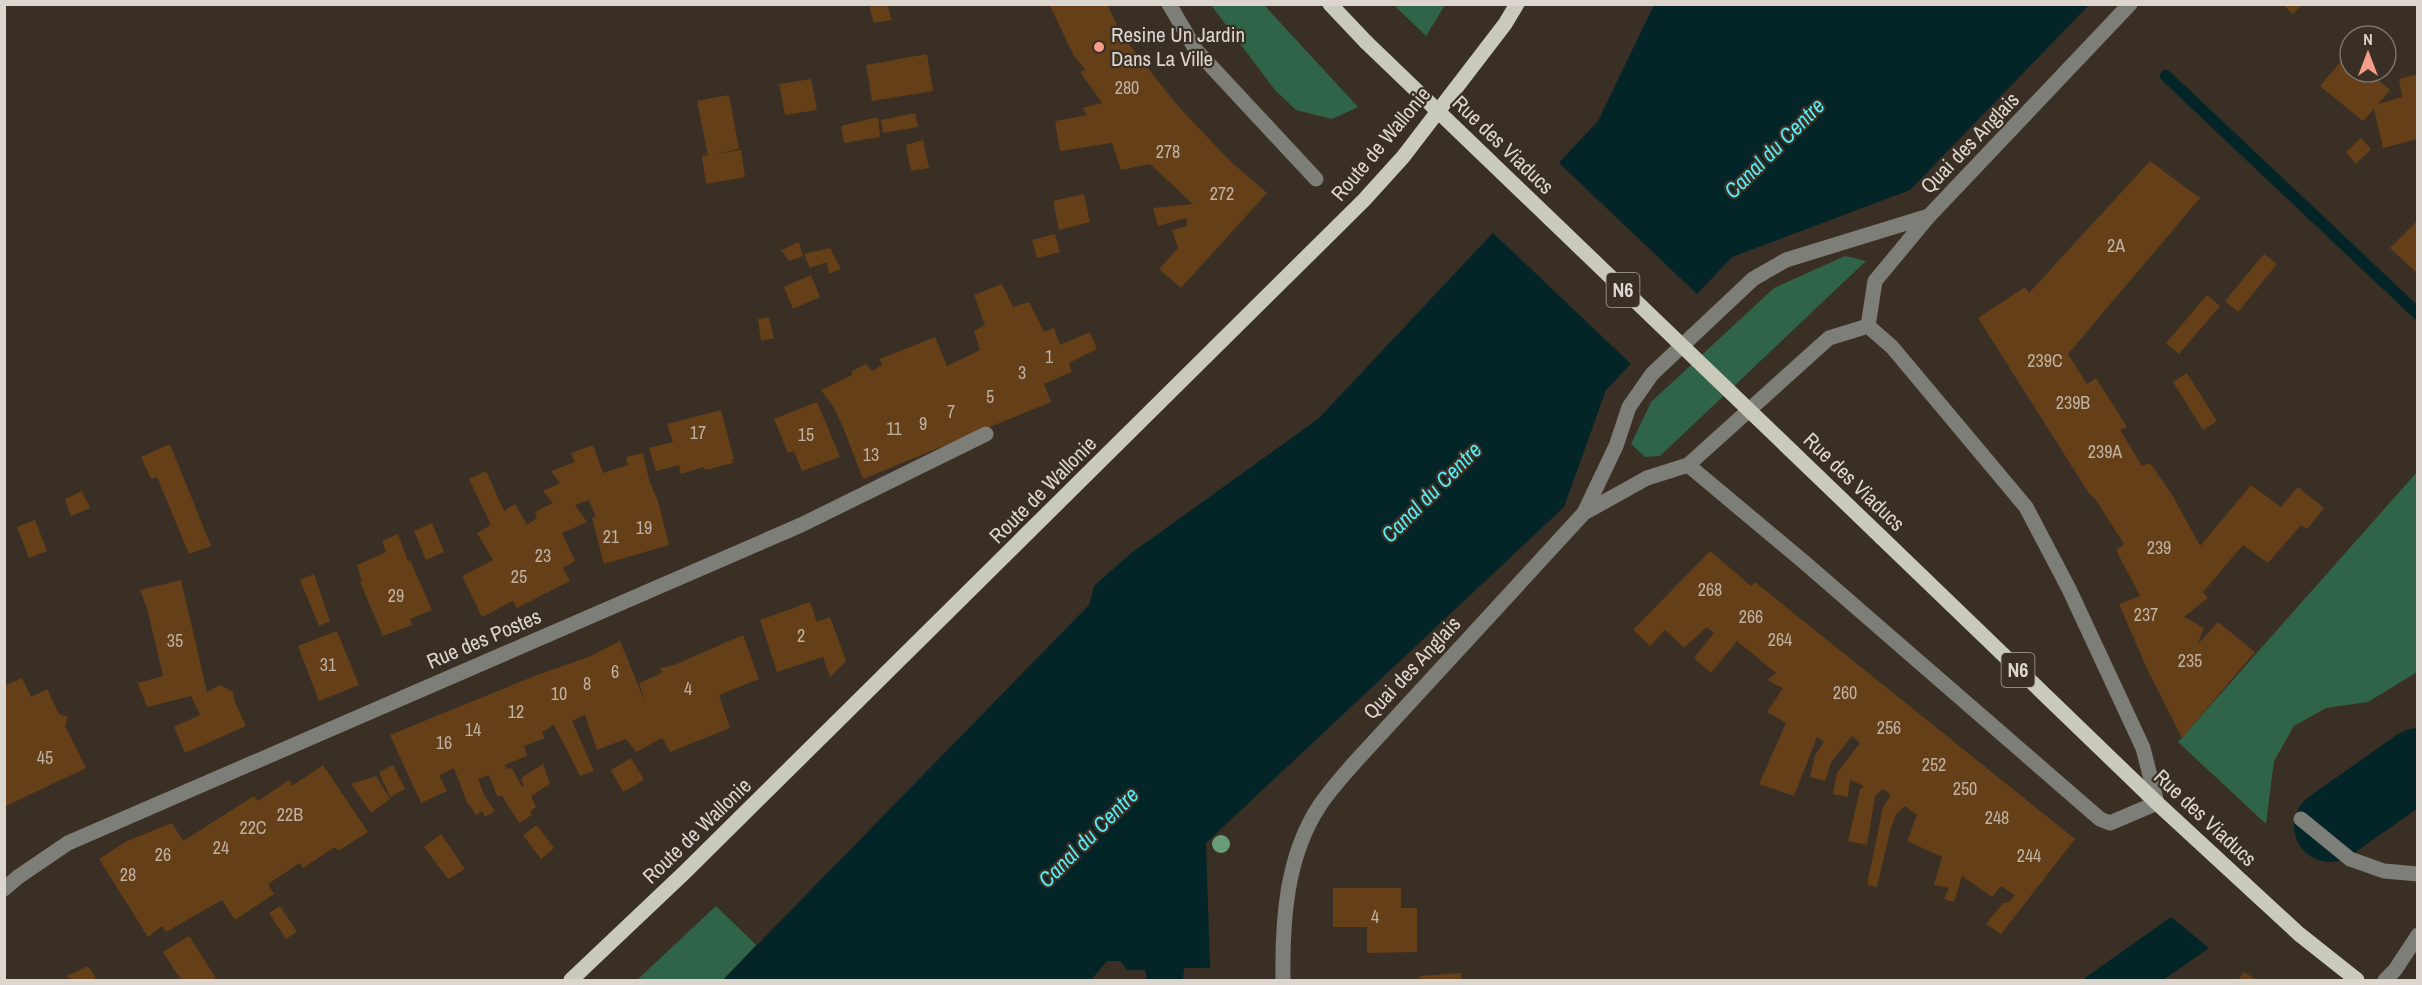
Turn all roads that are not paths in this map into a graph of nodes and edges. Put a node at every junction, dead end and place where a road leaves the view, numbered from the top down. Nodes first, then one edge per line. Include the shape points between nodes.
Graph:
1 (1169, 4) edge
2 (1330, 4) edge
3 (1517, 4) edge
4 (2130, 4) edge
5 (1317, 179) dead end
6 (1929, 216) junction
7 (1868, 326) junction
8 (986, 434) dead end
9 (1688, 465) junction
10 (1584, 513) junction
11 (2157, 803) junction
12 (2301, 819) dead end
13 (2418, 874) edge
14 (4, 889) edge
15 (2418, 934) edge
16 (571, 981) edge
17 (1283, 981) edge
18 (2357, 981) edge
19 (2385, 981) edge

1 - 5 street via 1196,50
2 - 11 main road, Rue des Viaducs / N6, bridge
3 - 16 main road, Route de Wallonie via 1403,157 1364,200
4 - 6 street, Quai des Anglais
6 - 7 street, Quai des Anglais via 1875,281
6 - 10 street via 1786,260 1753,279 1652,374 1629,407 1616,446
7 - 9 street via 1829,338
7 - 11 street via 1892,346 2026,507 2143,748
8 - 14 street, Rue des Postes via 801,525 68,843
9 - 10 street, Quai des Anglais via 1647,478
9 - 11 street via 2100,819 2110,824
10 - 17 street, Quai des Anglais via 1355,762 1320,806 1304,833 1289,880 1282,946
11 - 18 main road, Rue des Viaducs / N6 via 2299,934
12 - 13 street via 2350,859 2384,871
15 - 19 street

